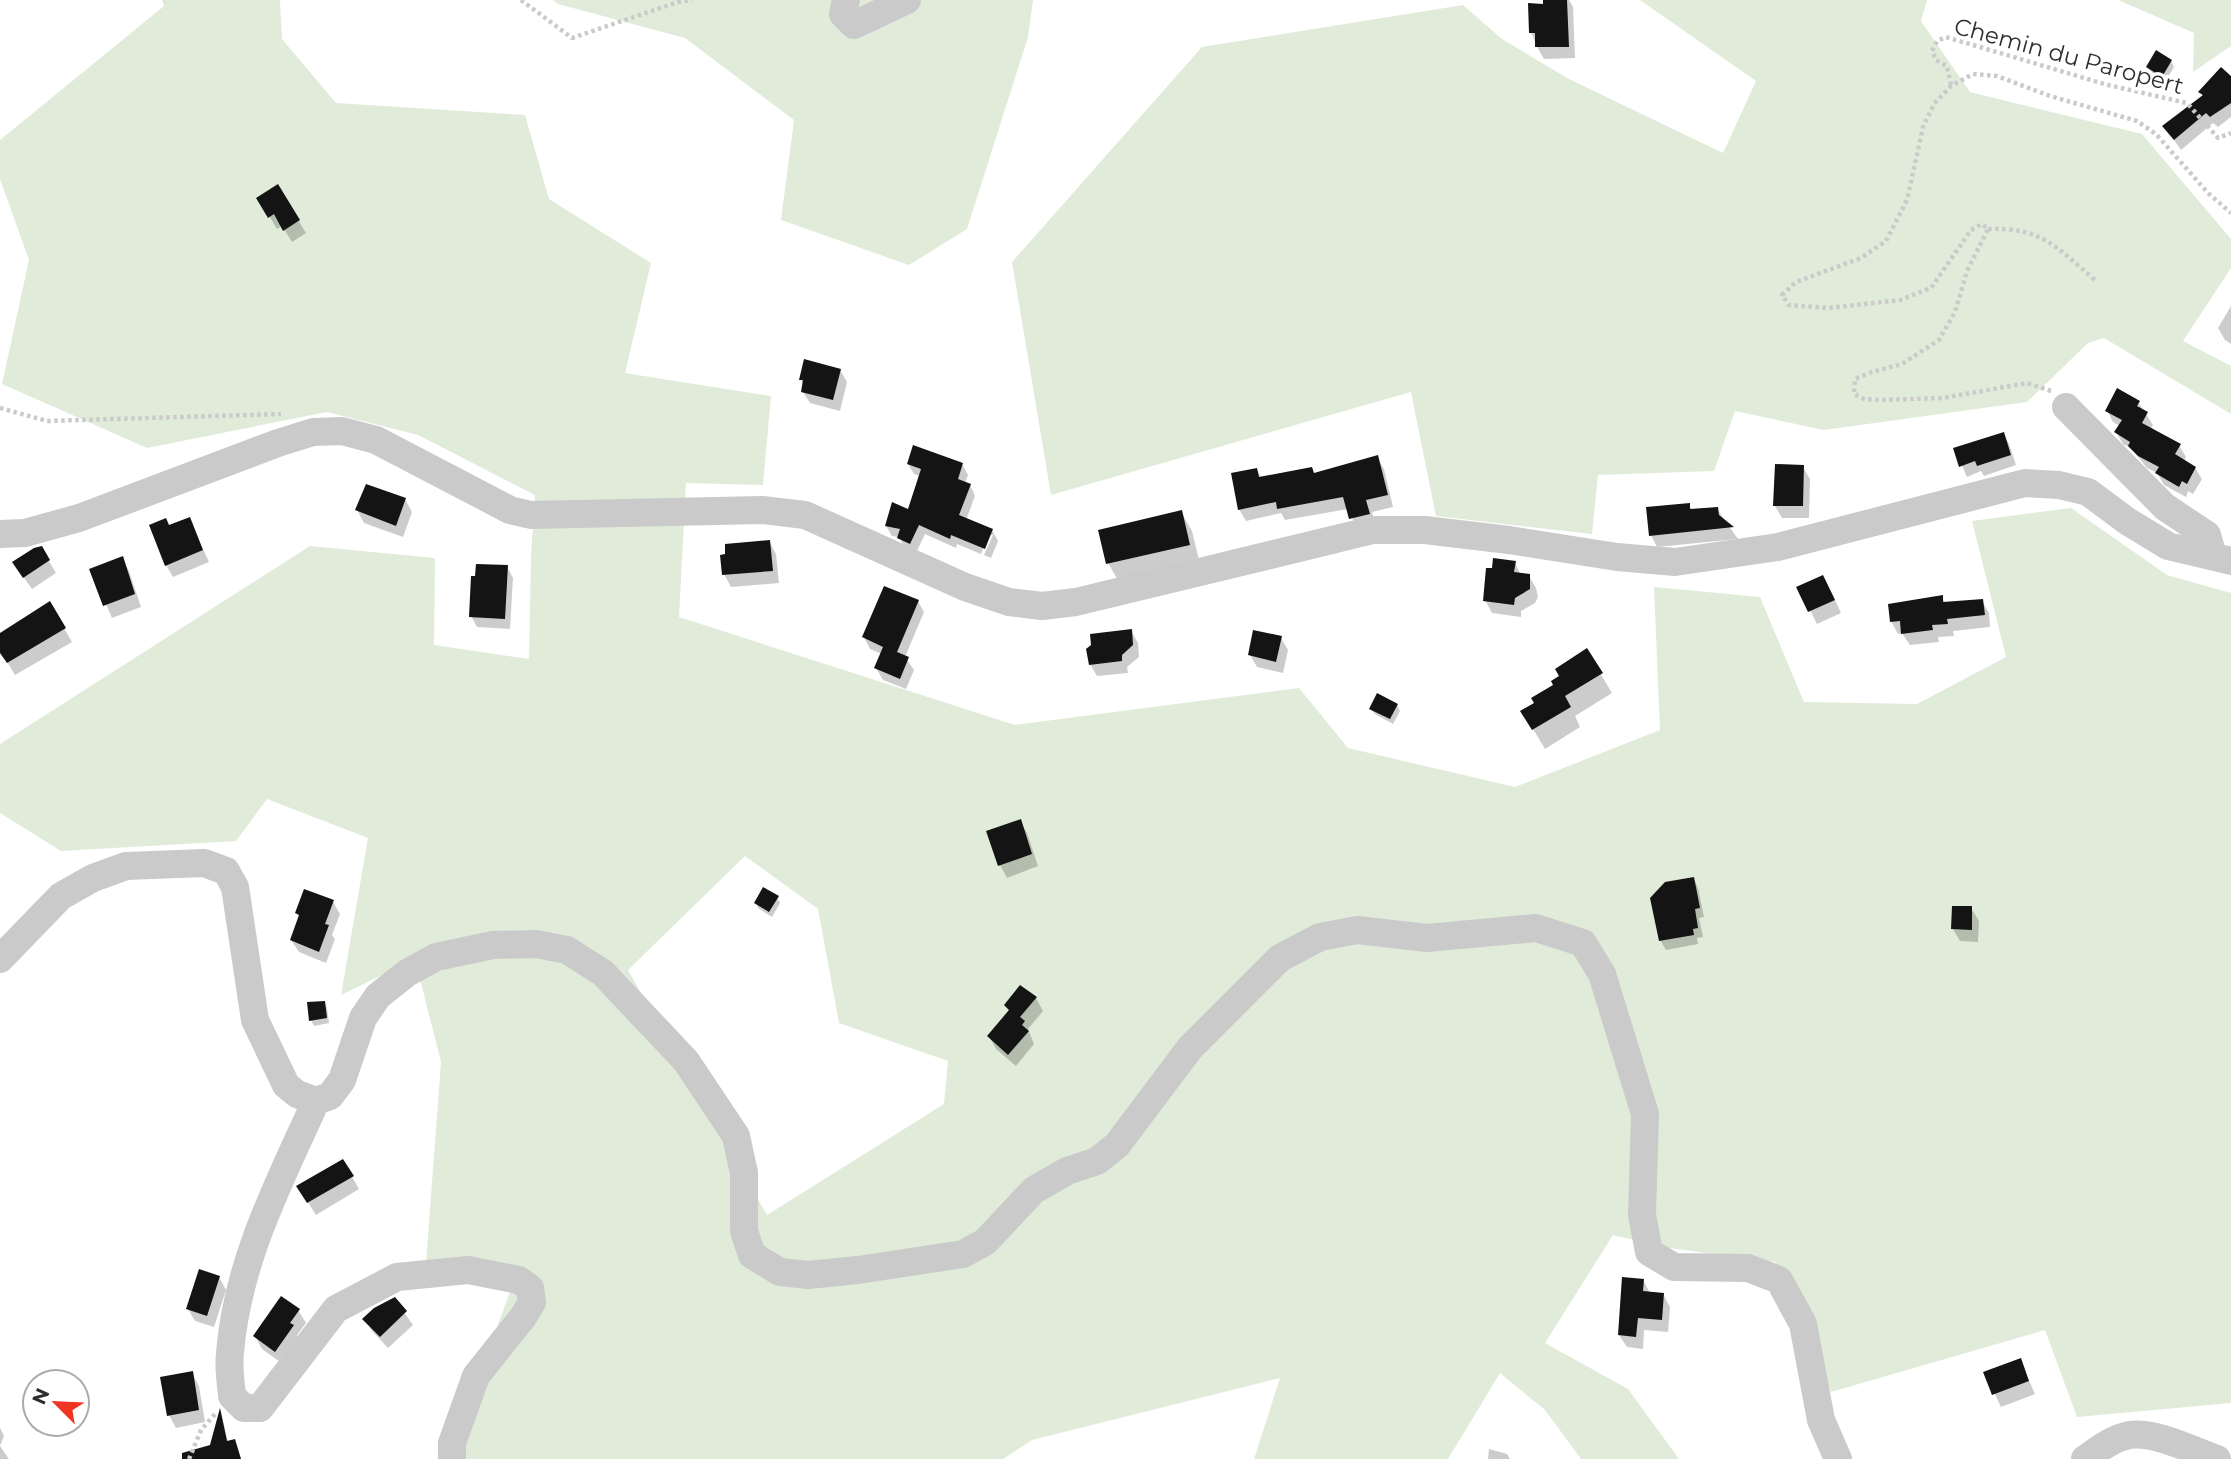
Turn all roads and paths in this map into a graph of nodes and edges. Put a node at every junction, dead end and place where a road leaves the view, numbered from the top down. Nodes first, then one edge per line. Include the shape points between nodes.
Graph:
1 (521, 0) edge
2 (692, 0) edge
3 (846, 0) edge
4 (907, 0) edge
5 (1951, 86) junction
6 (2231, 134) edge
7 (2231, 213) edge
8 (1988, 229) junction
9 (2095, 280) dead end
10 (2066, 407) joint
11 (0, 408) edge
12 (326, 432) junction
13 (0, 534) edge
14 (2222, 559) edge
15 (0, 958) edge
16 (316, 1101) junction
17 (232, 1396) junction
18 (189, 1459) edge
19 (452, 1459) edge
20 (1838, 1459) edge
21 (2085, 1459) edge
22 (2217, 1459) edge

1 - 2 path via 572,38
3 - 4 street via 843,14 854,25
5 - 6 path, Chemin du Paropert via 1947,66 1936,60 1932,51 1937,41 1946,37 2108,85 2187,103 2218,138
5 - 7 path via 1973,74 1997,76 2137,121 2156,134
5 - 8 path via 1934,104 1923,127 1907,200 1886,241 1861,258 1796,282 1782,295 1789,305 1829,308 1900,300 1931,288 1971,230 1982,224
8 - 9 path via 2035,233
8 - 10 path via 1939,340 1902,364 1855,379 1854,394 1879,400 1943,398 2027,383 2050,390
10 - 14 street via 2165,507 2207,535
11 - 12 path via 47,421 282,414
12 - 13 street via 278,443 79,518 24,533
12 - 14 street via 342,431 376,440 510,510 531,516 762,510 805,515 965,587 1009,603 1042,606 1076,602 1373,530 1425,530 1675,562 1778,547 2025,483 2088,492 2168,546
15 - 16 street via 61,896 93,878 126,866 204,863 226,871 234,887 255,1020 286,1085
16 - 17 street via 258,1229 229,1354
16 - 20 street via 330,1096 342,1080 363,1018 378,996 407,973 436,957 493,946 536,944 567,950 603,973 686,1061 736,1136 744,1174 744,1231 752,1255 780,1272 808,1275 858,1270 963,1254 985,1242 1034,1191 1067,1171 1097,1161 1117,1145 1190,1048 1280,958 1320,936 1357,930 1427,938 1536,928 1583,943 1602,974 1645,1114 1642,1215 1649,1252 1674,1268 1748,1268 1779,1280 1803,1324 1821,1420
17 - 18 path via 201,1430
17 - 19 street via 244,1408 260,1408 336,1310 397,1277 468,1270 519,1280 530,1288 532,1302 476,1376 452,1443
21 - 22 street via 2108,1443 2131,1435 2153,1437

